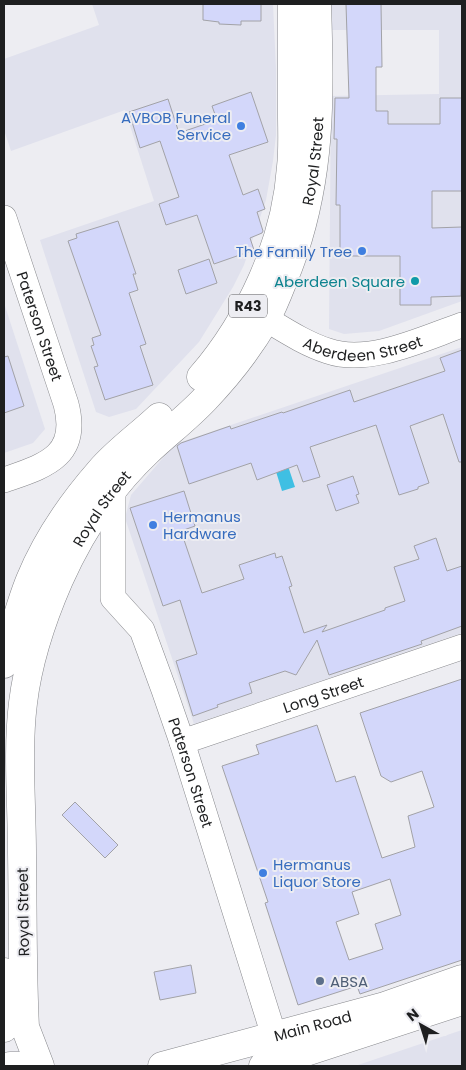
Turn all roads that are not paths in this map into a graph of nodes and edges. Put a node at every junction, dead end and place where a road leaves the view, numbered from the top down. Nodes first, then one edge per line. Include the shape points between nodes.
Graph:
1 (292, 4) edge
2 (317, 4) edge
3 (4, 218) edge
4 (266, 319) junction
5 (462, 325) edge
6 (4, 480) edge
7 (113, 491) junction
8 (462, 647) edge
9 (4, 664) edge
10 (15, 676) edge
11 (182, 742) junction
12 (4, 972) edge
13 (462, 979) edge
14 (462, 1001) edge
15 (4, 1028) edge
16 (273, 1055) edge
17 (10, 1066) edge
18 (23, 1066) edge
19 (40, 1066) edge
20 (162, 1066) edge

1 - 9 main road, Royal Street / R43 via 291,167 280,226 260,283 228,342 205,372 113,457 71,509 30,580
2 - 4 main road, Royal Street / R43 via 320,76 313,176 304,221
3 - 6 street, Paterson Street via 66,404 70,428 62,449 48,464
4 - 5 street, Aberdeen Street via 312,345 356,356 388,350
4 - 7 main road, Royal Street / R43 via 203,402 148,452
7 - 10 main road, Royal Street / R43 via 77,545 59,579 39,633
7 - 11 street, Paterson Street via 113,598 142,630
8 - 11 street, Long Street
10 - 19 main road, Royal Street / R43 via 21,732 25,1027
11 - 16 street, Paterson Street
12 - 15 main road, Royal Street
13 - 16 main road, Main Road via 385,1006
14 - 16 main road, Main Road
16 - 20 main road, Main Road
17 - 18 main road

